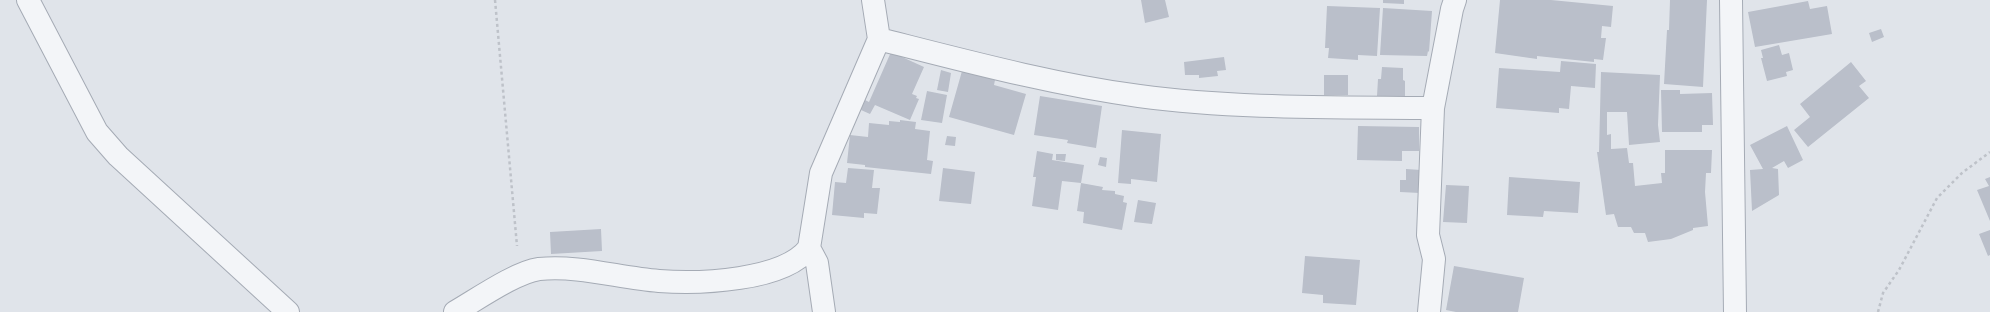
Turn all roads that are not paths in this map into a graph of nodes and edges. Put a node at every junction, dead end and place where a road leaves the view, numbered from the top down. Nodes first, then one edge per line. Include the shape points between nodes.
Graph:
1 (28, 0) edge
2 (873, 0) edge
3 (1455, 0) edge
4 (1731, 0) edge
5 (879, 39) junction
6 (1433, 108) junction
7 (809, 248) junction
8 (288, 312) edge
9 (455, 312) edge
10 (824, 312) edge
11 (1429, 312) edge
12 (1735, 312) edge

1 - 8 street via 97,132 118,156
2 - 5 street
3 - 6 street
4 - 12 street
5 - 6 street via 1049,82 1140,96 1281,106
5 - 7 street via 821,173
6 - 11 street via 1428,235 1434,259
7 - 9 street via 802,257 781,268 727,280 660,281 592,270 537,269 518,276
7 - 10 street via 817,263

